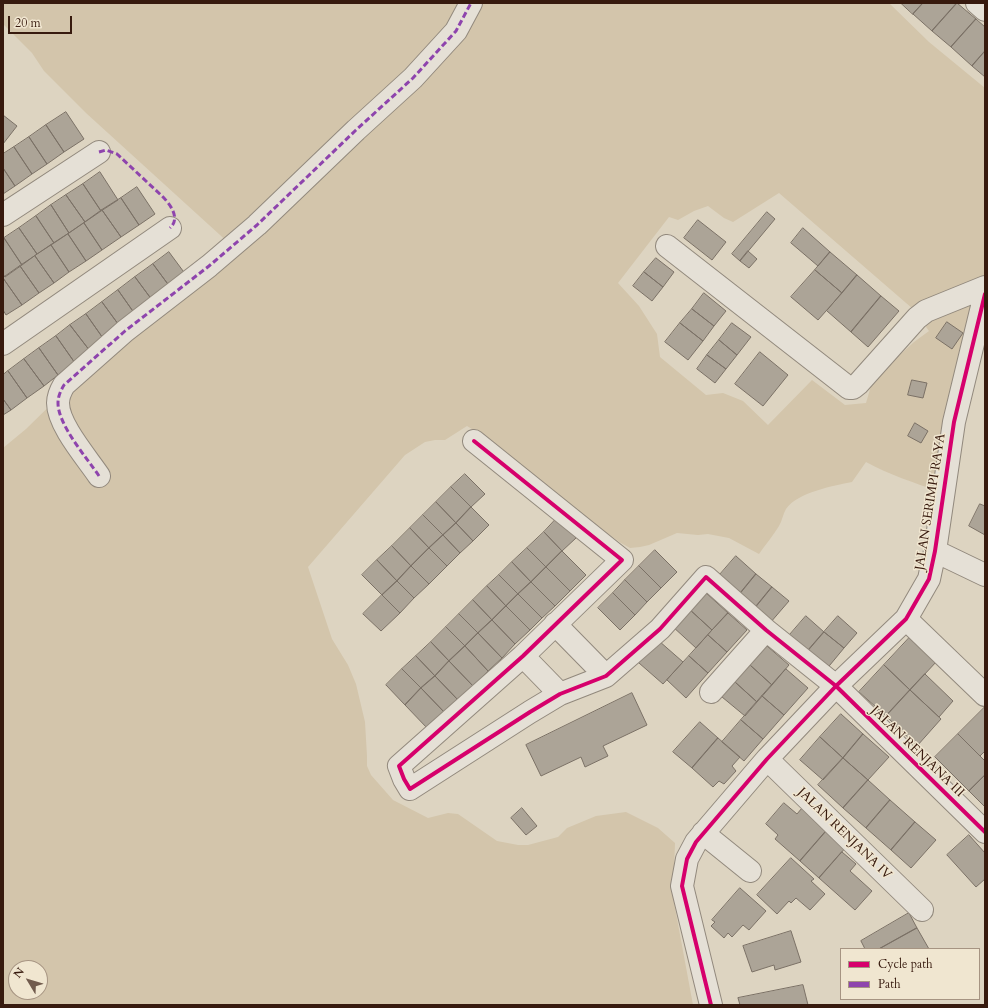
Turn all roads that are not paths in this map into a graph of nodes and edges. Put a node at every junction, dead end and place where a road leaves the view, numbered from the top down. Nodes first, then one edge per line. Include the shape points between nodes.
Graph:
1 (471, 3) edge
2 (977, 3) edge
3 (985, 10) edge
4 (99, 152) dead end
5 (3, 215) edge
6 (170, 228) dead end
7 (668, 246) dead end
8 (985, 287) edge
9 (985, 294) edge
10 (3, 344) edge
11 (474, 441) dead end
12 (99, 476) dead end
13 (935, 550) junction
14 (985, 575) edge
15 (906, 619) junction
16 (555, 624) junction
17 (766, 630) junction
18 (523, 656) junction
19 (606, 676) junction
20 (836, 686) junction
21 (711, 692) dead end
22 (560, 694) junction
23 (985, 695) edge
24 (767, 759) junction
25 (985, 832) edge
26 (703, 833) junction
27 (750, 871) dead end
28 (922, 910) dead end
29 (711, 1005) edge

1 - 12 street via 456,31 413,78 257,225 125,331 64,385 58,401 63,422
2 - 3 street
4 - 5 street
6 - 10 street
7 - 8 street via 849,388 858,384 926,311
9 - 13 street, JALAN SERIMPI RAYA via 954,422
11 - 16 street via 622,560
13 - 14 street
13 - 15 street, JALAN SERIMPI RAYA via 929,579
15 - 20 street, JALAN SERIMPI RAYA
15 - 23 street
16 - 18 street
16 - 19 street
17 - 19 street, JALAN RENJANA III via 706,577 660,629
17 - 20 street, JALAN RENJANA III
17 - 21 street
18 - 22 street
18 - 22 street via 399,766 410,789
19 - 22 street
20 - 24 street, JALAN SERIMPI RAYA
20 - 25 street, JALAN RENJANA III
24 - 26 street, JALAN SERIMPI RAYA
24 - 28 street, JALAN RENJANA IV
26 - 27 street
26 - 29 street, JALAN SERIMPI RAYA via 687,859 682,886

